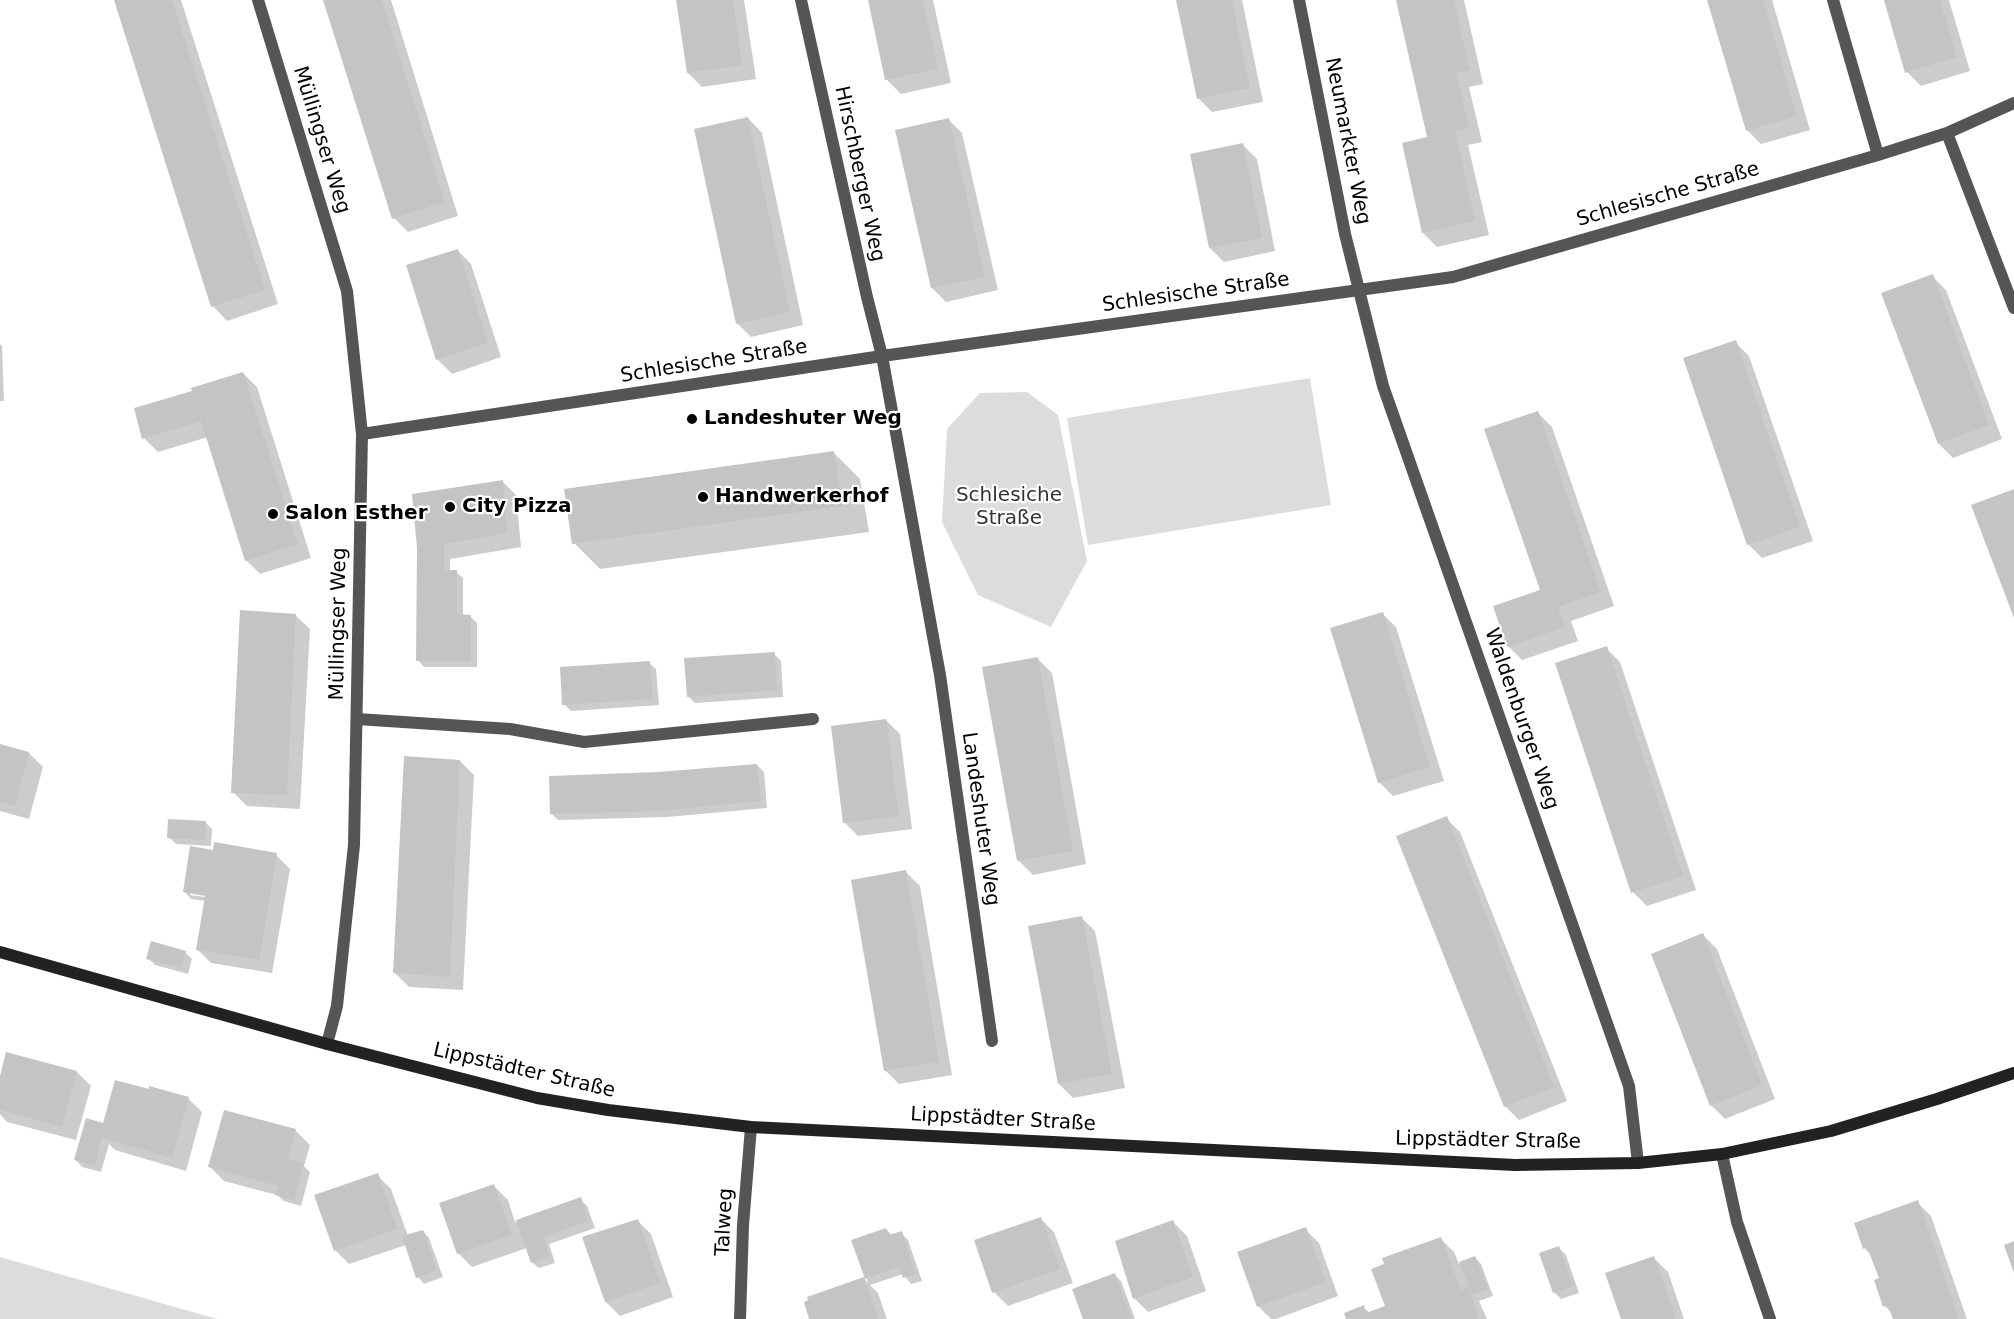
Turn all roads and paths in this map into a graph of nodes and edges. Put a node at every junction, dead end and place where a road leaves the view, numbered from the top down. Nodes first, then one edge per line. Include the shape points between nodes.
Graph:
1 (258, 0) edge
2 (801, 0) edge
3 (1299, 0) edge
4 (1833, 0) edge
5 (2014, 103) edge
6 (1947, 134) junction
7 (1878, 155) junction
8 (1358, 290) junction
9 (2014, 308) edge
10 (882, 356) junction
11 (362, 435) junction
12 (357, 718) junction
13 (813, 719) dead end
14 (0, 952) edge
15 (992, 1041) dead end
16 (327, 1044) junction
17 (2014, 1073) edge
18 (751, 1127) junction
19 (1722, 1154) junction
20 (1638, 1163) junction
21 (740, 1319) edge
22 (1770, 1319) edge

1 - 11 street, Müllingser Weg via 347,291
2 - 10 street, Hirschberger Weg
3 - 8 street, Neumarkter Weg
4 - 7 street
5 - 6 street, Schlesische Straße
6 - 7 street, Schlesische Straße
6 - 9 street
7 - 8 street, Schlesische Straße via 1453,277
8 - 10 street, Schlesische Straße
8 - 20 street, Waldenburger Weg via 1383,386 1629,1086
10 - 11 street, Schlesische Straße
10 - 15 street, Landeshuter Weg via 939,675
11 - 12 street, Müllingser Weg
12 - 13 street via 510,729 584,742
12 - 16 street, Müllingser Weg via 354,844 337,1006
14 - 16 main road, Lippstädter Straße
16 - 18 main road, Lippstädter Straße via 537,1098
17 - 19 main road, Lippstädter Straße via 1831,1131
18 - 20 main road, Lippstädter Straße via 1515,1165
18 - 21 street, Talweg
19 - 20 main road, Lippstädter Straße
19 - 22 street via 1737,1222

